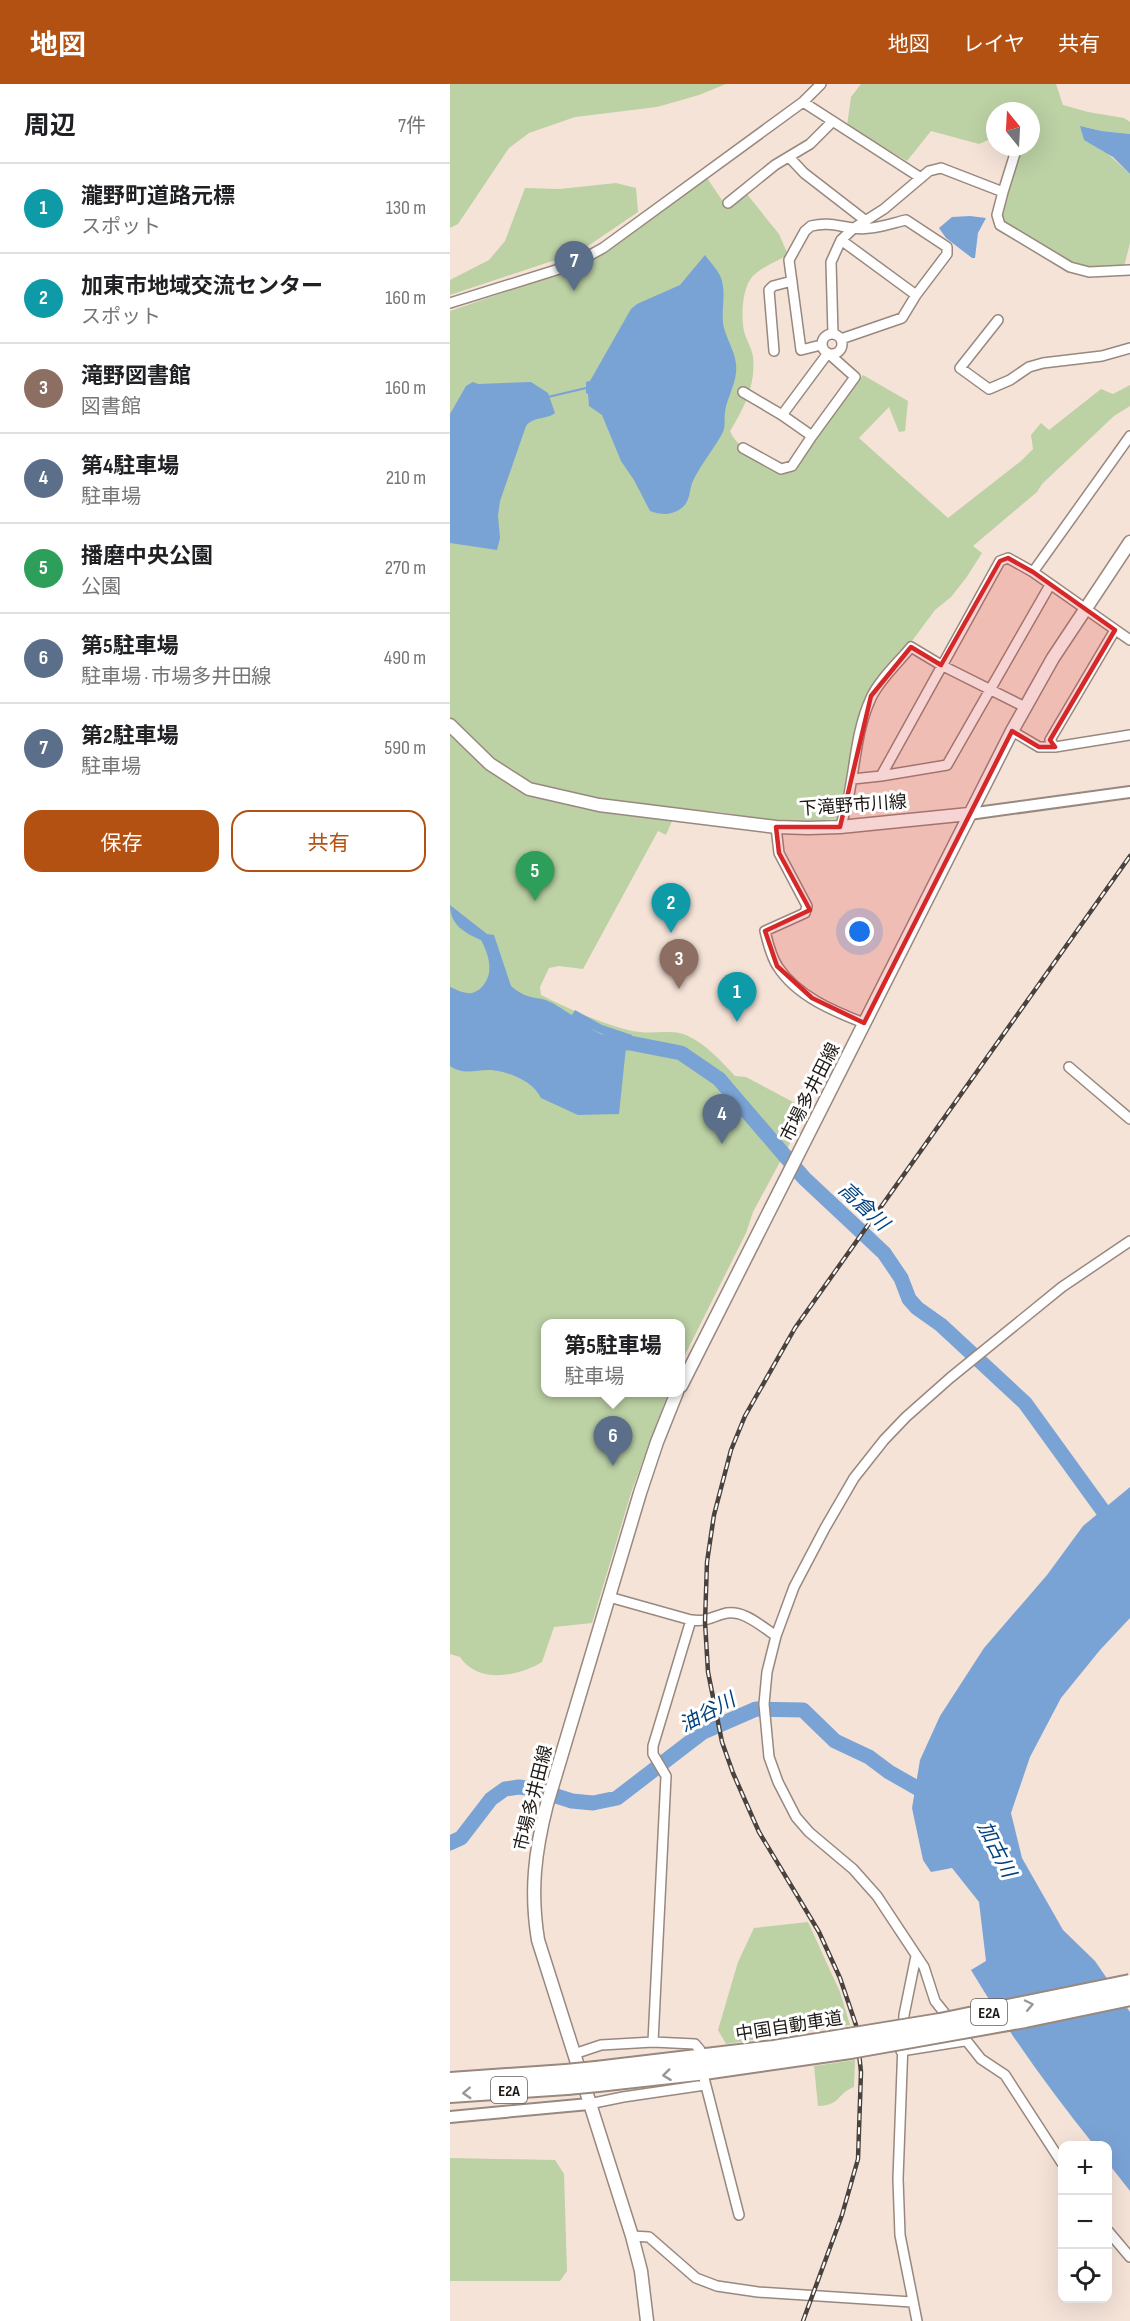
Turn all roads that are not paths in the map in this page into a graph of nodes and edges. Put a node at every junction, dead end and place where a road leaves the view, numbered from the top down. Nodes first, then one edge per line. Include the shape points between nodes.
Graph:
1 (821, 84) edge
2 (803, 102) junction
3 (832, 122) junction
4 (1014, 156) edge
5 (789, 157) junction
6 (921, 178) junction
7 (1003, 192) junction
8 (728, 203) dead end
9 (866, 221) junction
10 (854, 228) junction
11 (841, 240) junction
12 (1130, 270) edge
13 (792, 281) junction
14 (916, 295) junction
15 (450, 303) edge
16 (998, 320) dead end
17 (837, 337) junction
18 (822, 345) junction
19 (1130, 348) edge
20 (774, 351) dead end
21 (828, 353) junction
22 (743, 392) dead end
23 (782, 415) junction
24 (812, 436) junction
25 (1130, 436) edge
26 (743, 448) dead end
27 (1130, 542) edge
28 (1033, 572) junction
29 (1050, 585) junction
30 (1084, 610) junction
31 (1115, 630) junction
32 (1130, 640) edge
33 (941, 665) junction
34 (990, 690) junction
35 (1025, 707) junction
36 (450, 725) edge
37 (1012, 731) junction
38 (1130, 735) edge
39 (1055, 747) junction
40 (881, 776) junction
41 (853, 779) junction
42 (1130, 792) edge
43 (969, 814) junction
44 (776, 827) junction
45 (840, 827) junction
46 (864, 1023) junction
47 (1069, 1067) dead end
48 (1130, 1119) edge
49 (1130, 1241) edge
50 (685, 1377) edge
51 (675, 1397) edge
52 (609, 1597) junction
53 (691, 1620) junction
54 (776, 1636) junction
55 (916, 1956) junction
56 (1130, 1983) edge
57 (1130, 1997) edge
58 (964, 2041) junction
59 (653, 2042) junction
60 (849, 2043) junction
61 (700, 2050) dead end
62 (902, 2051) junction
63 (574, 2054) junction
64 (566, 2079) junction
65 (450, 2081) edge
66 (450, 2094) edge
67 (590, 2104) junction
68 (450, 2117) edge
69 (1058, 2157) edge
70 (739, 2216) dead end
71 (632, 2236) junction
72 (1112, 2237) edge
73 (1130, 2257) edge
74 (912, 2302) junction
75 (647, 2321) edge
76 (917, 2321) edge

1 - 2 street
2 - 3 street
2 - 15 street via 603,248 572,265
3 - 5 street via 810,144
3 - 6 street
4 - 7 street
5 - 8 street
5 - 9 street
6 - 7 street via 928,171 941,168
6 - 9 street
7 - 12 street via 997,215 1006,231 1070,267 1089,272
9 - 10 street
10 - 11 street
10 - 13 street via 837,224 811,226 789,260
10 - 14 street via 906,220 947,247 947,254
11 - 14 street
11 - 17 street via 831,262
13 - 18 street via 801,350
13 - 20 street via 769,290
14 - 17 street via 902,318
16 - 19 street via 960,368 989,389 1029,367
17 - 18 street via 825,336
17 - 21 street via 842,343 839,351
18 - 21 street
21 - 23 street
21 - 24 street via 855,377
22 - 23 street
23 - 24 street
24 - 26 street via 792,466 781,469
25 - 28 street
27 - 30 main road
28 - 29 street
28 - 33 street via 1008,558 1000,561
29 - 30 street
29 - 34 street
30 - 31 street
30 - 35 main road
31 - 32 street
31 - 39 street via 1050,740
33 - 34 street
33 - 40 street
33 - 41 street via 911,647 871,696 858,739
34 - 35 street
34 - 40 street via 947,765
35 - 37 main road
36 - 44 main road, 下滝野市川線 via 490,764 529,789 599,806
37 - 39 street via 1039,747
37 - 43 main road
38 - 39 street
40 - 41 street
41 - 45 street
42 - 43 street
43 - 45 main road, 下滝野市川線
43 - 46 main road, 市場多井田線
44 - 45 main road, 下滝野市川線
44 - 46 street via 779,853 807,906 805,913 765,931 777,966 794,986 812,998
46 - 50 main road, 市場多井田線
47 - 48 street
49 - 54 street via 1062,1287 950,1378 884,1440 854,1478 825,1528 794,1587
51 - 52 main road, 市場多井田線
52 - 53 street
52 - 63 main road, 市場多井田線 via 547,1804 533,1889 534,1915 545,1964
53 - 54 street via 705,1622 728,1612 745,1616
53 - 59 street via 653,1746 653,1754 666,1776
54 - 55 street via 767,1672 764,1718 769,1757 778,1782 796,1817 877,1896
55 - 58 street via 924,1967 935,2001
55 - 62 street via 904,2015
60 -> 56 highway, 中国自動車道 / E2A, bridge
57 - 60 highway, 中国自動車道 / E2A, bridge via 1025,2019
58 - 62 street
58 - 69 street via 981,2059 1005,2075
59 - 61 street via 695,2044
59 - 63 street via 601,2045
60 - 64 highway, 中国自動車道 / E2A, bridge
62 - 74 street via 900,2235
63 - 67 main road, 市場多井田線
64 - 65 highway, 中国自動車道 / E2A
64 -> 66 highway, 中国自動車道 / E2A
67 - 68 street
67 - 70 street via 705,2081
67 - 71 main road, 市場多井田線
71 - 74 street via 649,2237 696,2278 717,2286
71 - 75 main road, 市場多井田線
72 - 73 street
74 - 76 street

